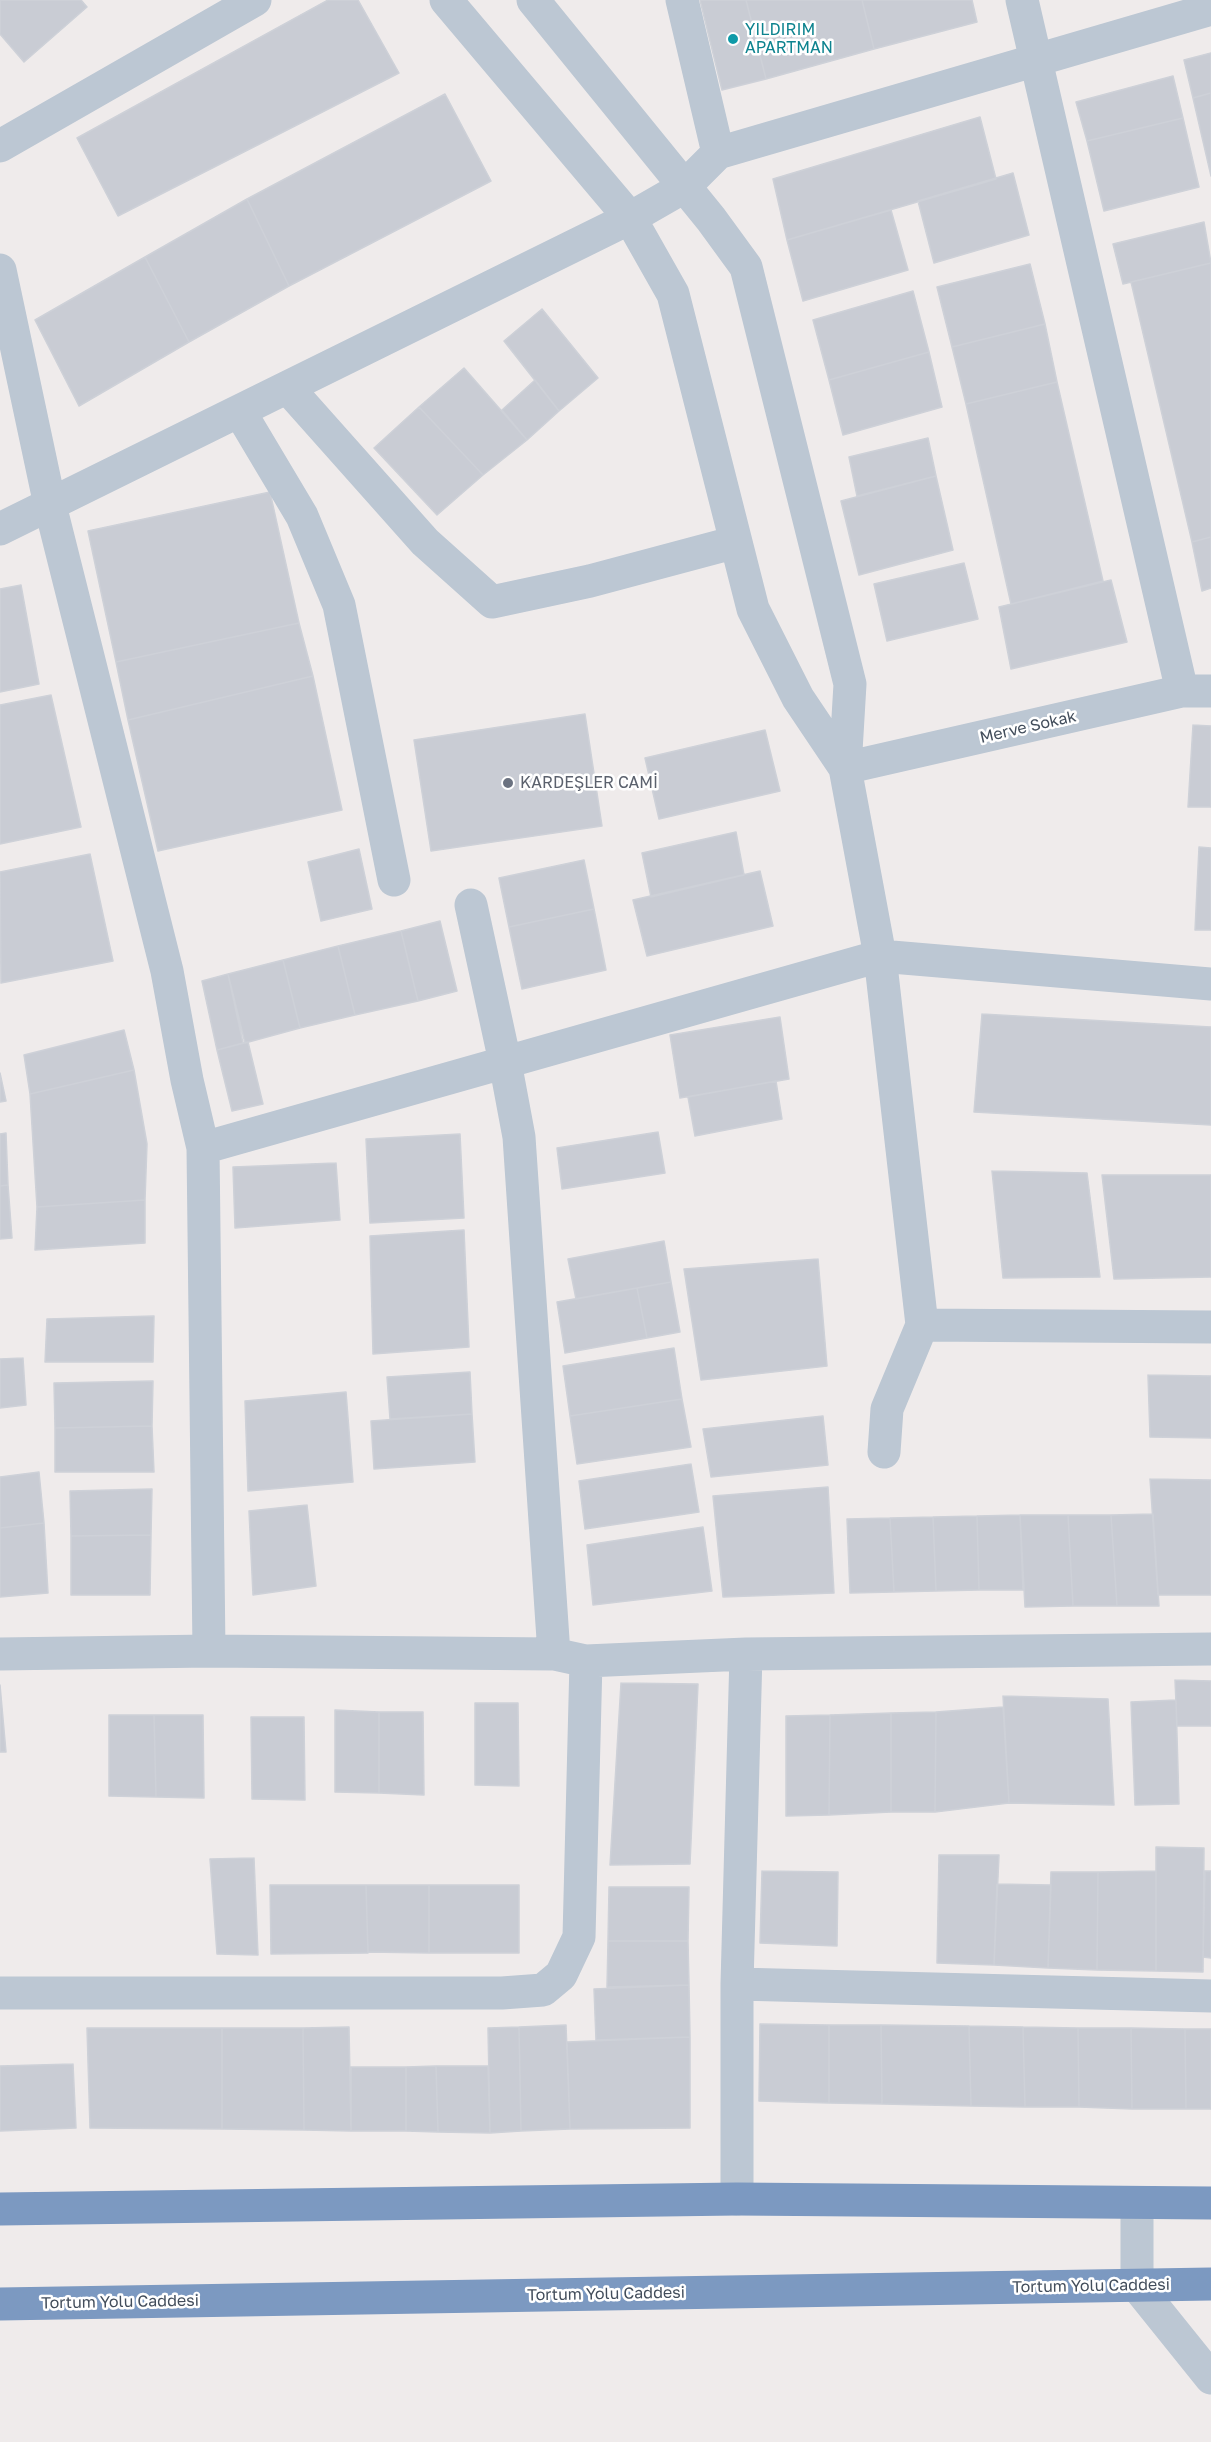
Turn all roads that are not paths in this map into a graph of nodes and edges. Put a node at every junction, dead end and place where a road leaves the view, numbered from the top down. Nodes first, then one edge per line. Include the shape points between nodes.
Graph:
1 (255, 0) edge
2 (446, 0) edge
3 (533, 0) edge
4 (681, 0) edge
5 (1022, 0) edge
6 (1211, 9) edge
7 (1036, 59) junction
8 (0, 146) edge
9 (718, 153) junction
10 (684, 187) junction
11 (630, 218) junction
12 (0, 270) edge
13 (288, 388) junction
14 (240, 412) junction
15 (51, 505) junction
16 (0, 529) edge
17 (736, 542) junction
18 (1197, 691) edge
19 (845, 768) junction
20 (394, 880) dead end
21 (471, 905) dead end
22 (880, 956) junction
23 (1211, 984) edge
24 (505, 1062) junction
25 (202, 1148) junction
26 (922, 1325) junction
27 (1211, 1327) edge
28 (884, 1452) dead end
29 (1211, 1649) edge
30 (209, 1651) junction
31 (0, 1654) edge
32 (554, 1654) junction
33 (746, 1654) junction
34 (586, 1661) junction
35 (737, 1984) junction
36 (0, 1993) edge
37 (1211, 1996) edge
38 (737, 2199) junction
39 (1137, 2203) junction
40 (1211, 2203) edge
41 (0, 2209) edge
42 (1211, 2284) edge
43 (1137, 2286) junction
44 (0, 2304) edge
45 (1211, 2378) edge

1 - 8 street
2 - 11 street
3 - 10 street
4 - 9 street
5 - 7 street
6 - 7 street
7 - 9 street
7 - 18 street
9 - 10 street
10 - 11 street
10 - 19 street via 746,267 850,684
11 - 13 street
11 - 17 street via 673,294
12 - 15 street
13 - 14 street
13 - 17 street via 425,542 492,602 590,581
14 - 15 street
14 - 20 street via 302,516 339,605
15 - 16 street
15 - 25 street via 167,971
17 - 19 street via 753,609 798,698
18 - 19 street, Merve Sokak
19 - 22 street
21 - 24 street
22 - 23 street
22 - 24 street
22 - 26 street
24 - 25 street
24 - 32 street via 519,1137
25 - 30 street
26 - 27 street
26 - 28 street via 887,1409
29 - 33 street
30 - 31 street
30 - 32 street
32 - 34 street
33 - 34 street
33 - 35 street
34 - 36 street via 579,1937 561,1975 543,1990
35 - 37 street
35 - 38 street
38 - 39 highway
38 - 41 highway
39 - 40 highway
39 - 43 street
42 - 43 highway, Tortum Yolu Caddesi
43 - 44 highway, Tortum Yolu Caddesi
43 - 45 street

